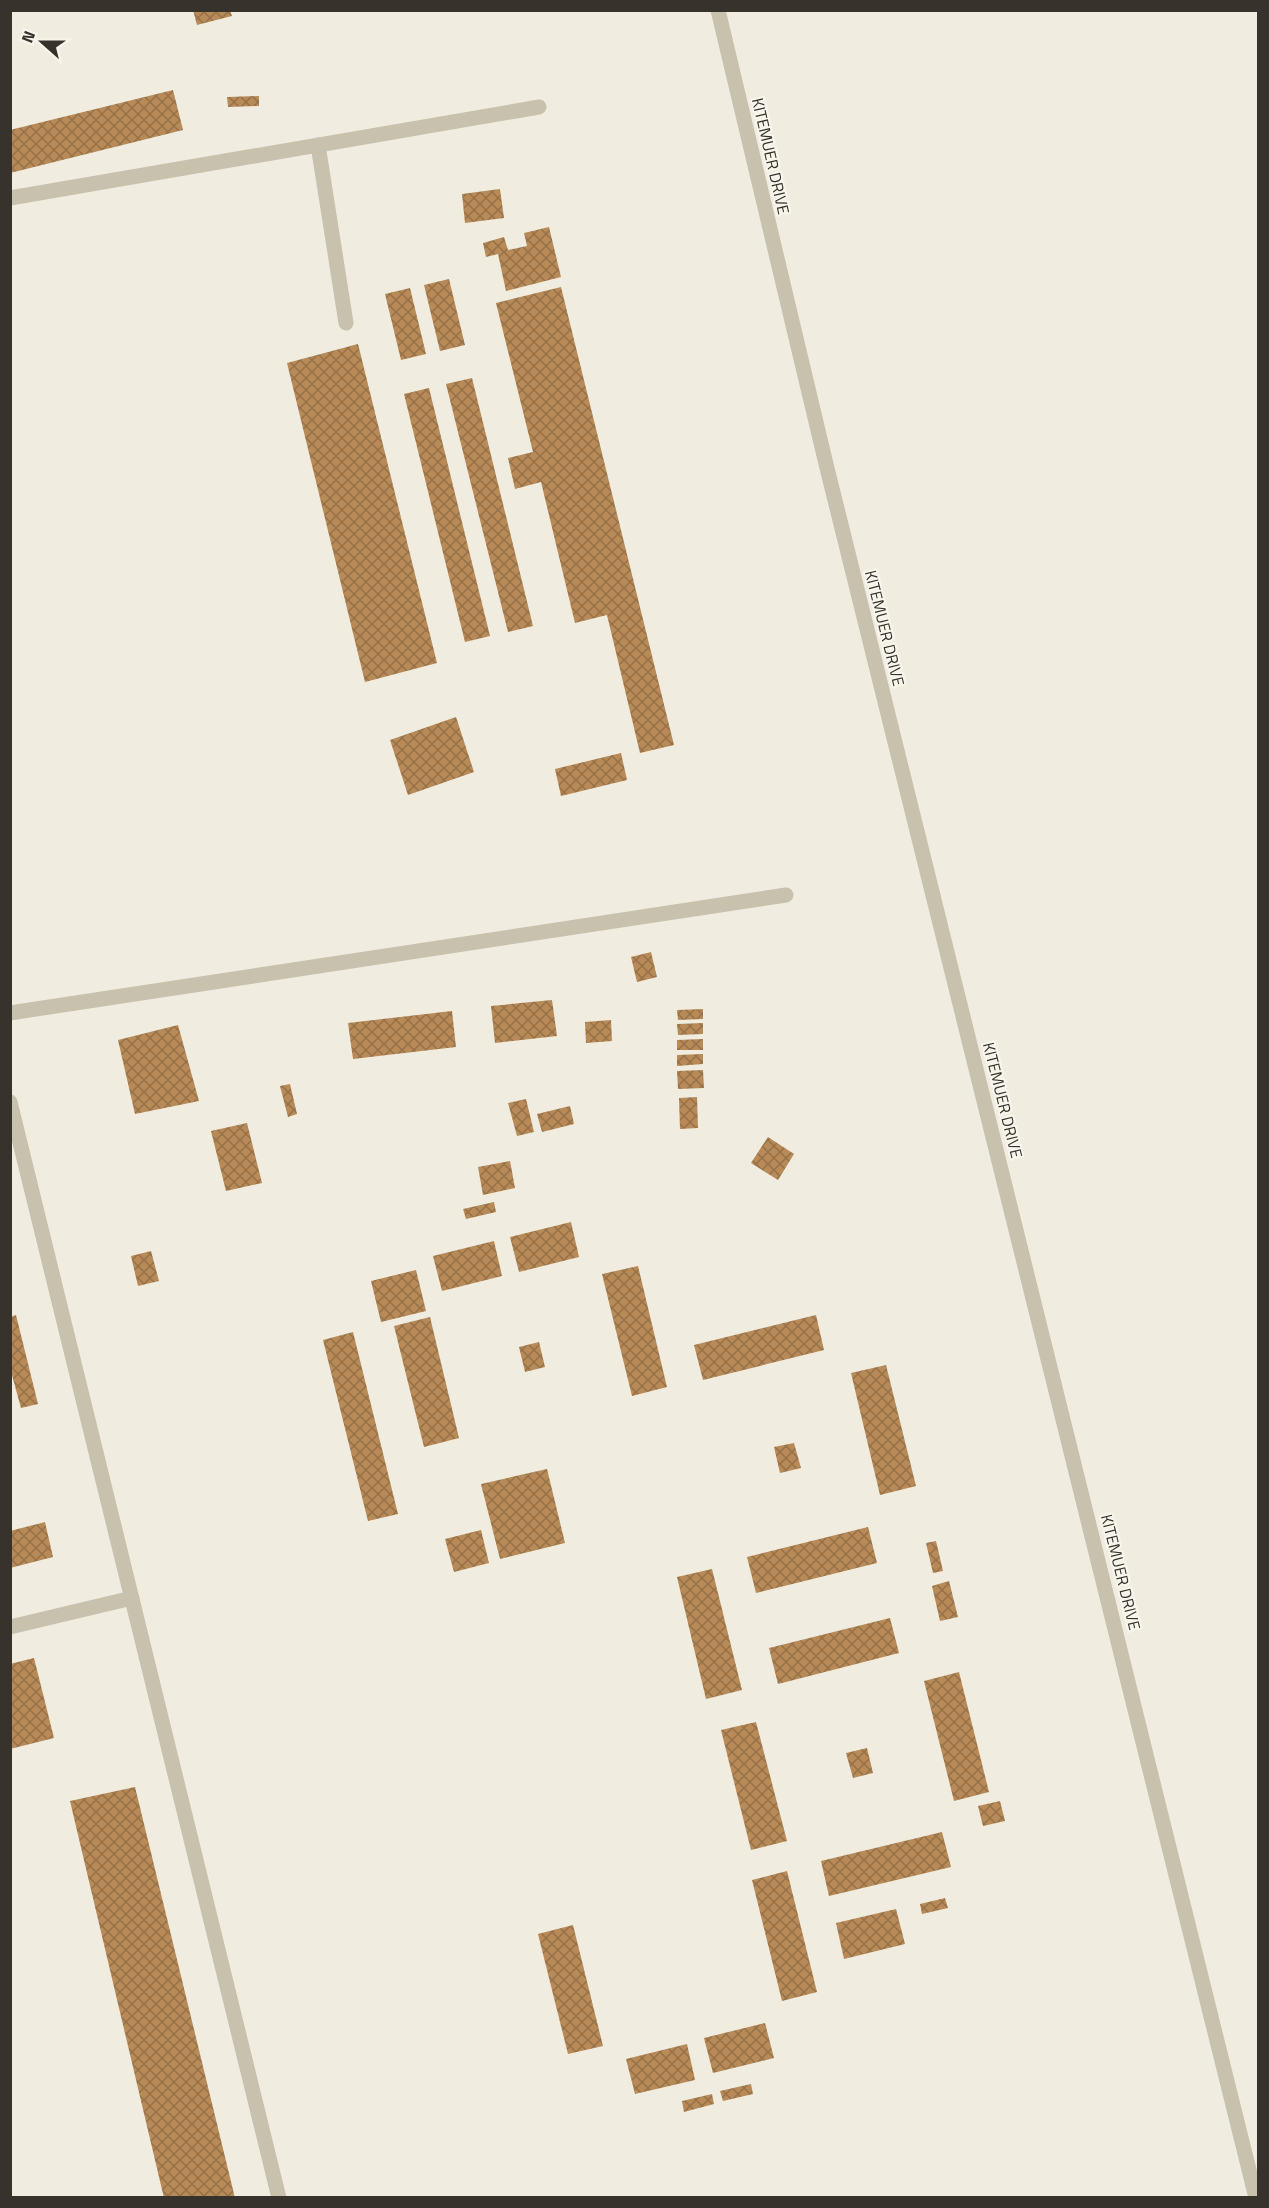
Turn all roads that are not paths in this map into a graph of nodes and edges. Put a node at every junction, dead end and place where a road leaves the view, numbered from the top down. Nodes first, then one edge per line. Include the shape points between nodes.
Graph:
1 (718, 10) edge
2 (539, 107) dead end
3 (318, 145) junction
4 (10, 198) edge
5 (346, 323) dead end
6 (786, 896) dead end
7 (10, 1013) edge
8 (10, 1102) edge
9 (132, 1598) junction
10 (10, 1627) edge
11 (279, 2198) edge
12 (1256, 2198) edge

1 - 12 street, KITEMUER DRIVE via 826,464
2 - 3 street
3 - 4 street
3 - 5 street
6 - 7 street
8 - 9 street
9 - 10 street
9 - 11 street

